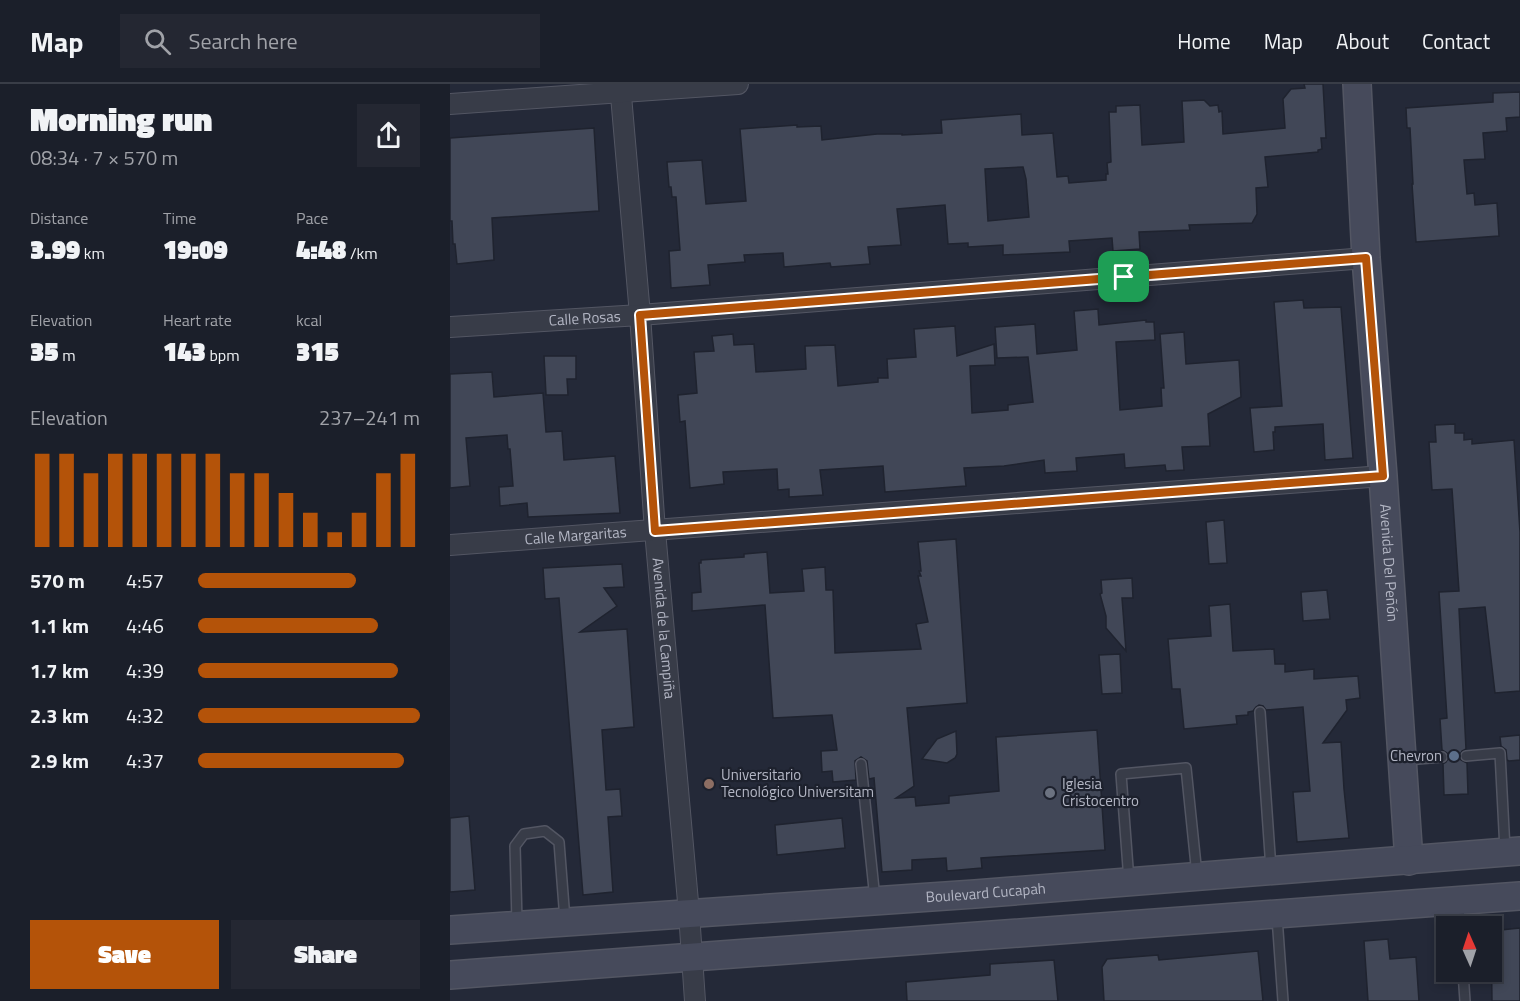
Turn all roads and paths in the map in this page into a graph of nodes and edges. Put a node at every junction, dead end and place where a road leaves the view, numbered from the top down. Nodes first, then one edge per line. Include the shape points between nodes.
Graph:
1 (738, 84) edge
2 (1357, 84) edge
3 (621, 88) edge
4 (450, 104) edge
5 (1366, 258) junction
6 (640, 315) junction
7 (450, 327) edge
8 (1383, 476) junction
9 (655, 531) junction
10 (450, 545) edge
11 (1260, 712) dead end
12 (1466, 756) dead end
13 (1442, 757) dead end
14 (1402, 760) junction
15 (861, 764) dead end
16 (1512, 852) edge
17 (1409, 861) junction
18 (1271, 871) junction
19 (1197, 877) junction
20 (1129, 882) junction
21 (1520, 896) edge
22 (875, 901) junction
23 (689, 913) junction
24 (1277, 914) junction
25 (1459, 914) edge
26 (566, 922) junction
27 (518, 925) junction
28 (450, 930) edge
29 (692, 957) junction
30 (450, 975) edge
31 (1464, 982) edge
32 (695, 1001) edge
33 (1283, 1001) edge
34 (1465, 1001) edge

1 - 3 street
2 - 5 main road, Avenida Del Peñón
3 - 4 street
3 - 6 street, Avenida de la Campiña
5 - 6 street, Calle Rosas
5 - 8 main road, Avenida Del Peñón
6 - 7 street, Calle Rosas
6 - 9 street, Avenida de la Campiña
8 - 9 street, Calle Margaritas
8 - 14 main road, Avenida Del Peñón
9 - 10 street, Calle Margaritas
9 - 23 street, Avenida de la Campiña
11 - 18 lane
12 - 16 lane via 1500,753
13 - 14 lane
14 - 17 main road, Avenida Del Peñón
15 - 22 lane
16 - 17 main road, Boulevard Cucapah
17 - 18 main road, Boulevard Cucapah
18 - 19 main road, Boulevard Cucapah
19 - 20 main road, Boulevard Cucapah
19 - 20 lane via 1186,768 1121,774
20 - 22 main road, Boulevard Cucapah
21 - 25 main road
22 - 23 main road, Boulevard Cucapah
23 - 26 main road, Boulevard Cucapah
23 - 29 street, Avenida de la Campiña
24 - 25 main road
24 - 29 main road
24 - 33 lane
26 - 27 main road, Boulevard Cucapah
26 - 27 lane via 559,842 545,831 524,834 515,846
27 - 28 main road, Boulevard Cucapah
29 - 30 main road
29 - 32 street, Avenida de la Campiña
31 - 34 lane

